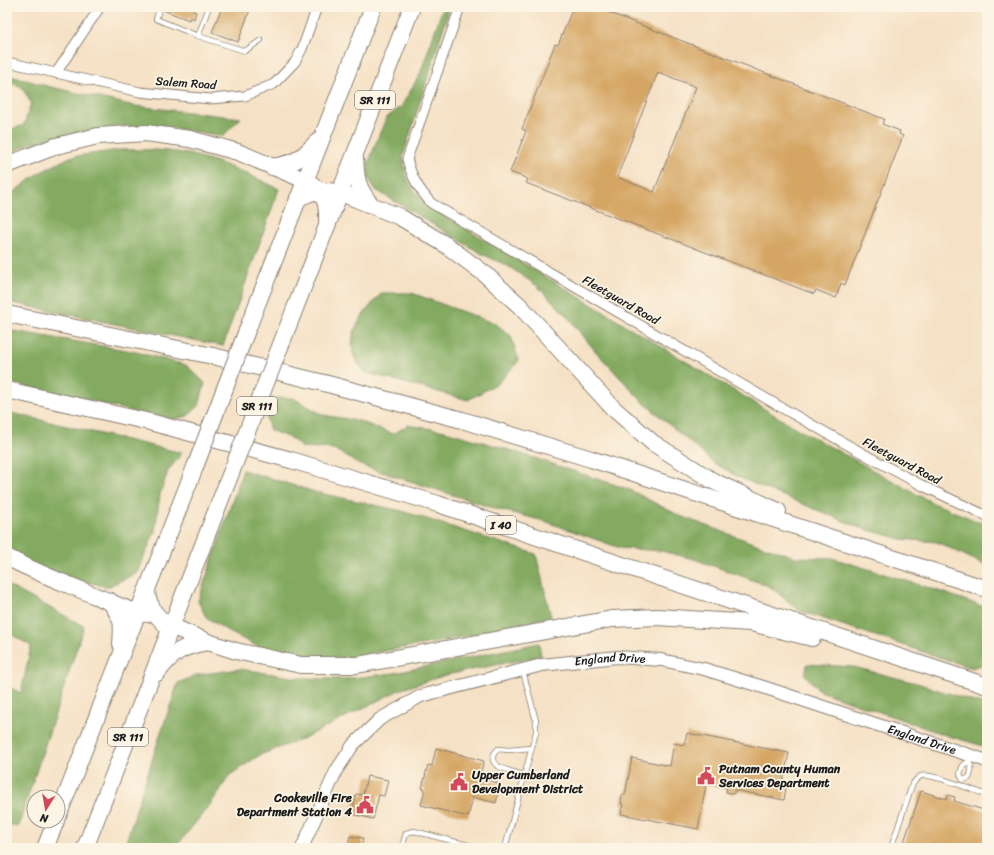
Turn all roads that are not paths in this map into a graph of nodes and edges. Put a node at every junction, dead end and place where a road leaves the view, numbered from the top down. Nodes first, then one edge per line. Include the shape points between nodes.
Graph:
1 (100, 7) edge
2 (160, 7) edge
3 (209, 7) edge
4 (317, 7) edge
5 (373, 7) edge
6 (412, 7) edge
7 (460, 7) edge
8 (198, 36) junction
9 (261, 40) dead end
10 (7, 62) edge
11 (56, 73) junction
12 (322, 136) junction
13 (354, 154) junction
14 (7, 165) edge
15 (272, 167) junction
16 (305, 180) junction
17 (320, 191) junction
18 (339, 192) junction
19 (298, 198) junction
20 (371, 205) junction
21 (327, 225) junction
22 (7, 314) edge
23 (7, 390) edge
24 (987, 516) edge
25 (854, 545) junction
26 (7, 557) edge
27 (987, 589) edge
28 (147, 591) junction
29 (184, 593) junction
30 (110, 601) junction
31 (138, 613) junction
32 (156, 614) junction
33 (171, 626) junction
34 (208, 642) junction
35 (120, 660) junction
36 (919, 663) junction
37 (523, 670) junction
38 (149, 682) junction
39 (987, 686) edge
40 (531, 748) junction
41 (970, 759) junction
42 (987, 761) edge
43 (524, 775) junction
44 (963, 780) junction
45 (961, 786) junction
46 (987, 795) edge
47 (66, 796) edge
48 (53, 829) edge
49 (45, 848) edge
50 (85, 848) edge
51 (302, 848) edge
52 (402, 848) edge
53 (479, 848) edge
54 (505, 848) edge
55 (891, 848) edge

1 - 11 street
2 - 8 lane via 156,19
3 - 8 lane
4 - 11 street, Salem Road via 295,62 274,84 245,96 210,99 140,92
5 - 12 highway, SR 111
6 - 13 highway, SR 111
7 - 24 street, Fleetguard Road via 407,159 411,175 431,203 831,436 923,486
8 - 9 lane via 245,51
10 - 11 street, Salem Road
12 - 15 highway via 295,162
12 - 16 highway, SR 111
13 - 18 highway, SR 111
13 - 20 highway via 357,184
14 - 15 highway via 56,146 98,136 146,133 197,141 238,152
15 - 16 highway
16 - 17 highway
16 - 19 highway, SR 111
17 - 18 highway
17 - 19 highway
17 - 21 highway via 327,207
18 - 20 highway
18 - 21 highway, SR 111
19 - 28 highway, SR 111, bridge
20 - 25 highway via 400,217 446,245 485,274 520,306 613,408 653,443 713,481
21 - 29 highway, SR 111, bridge
22 - 25 highway via 214,356 462,420 599,461
23 - 36 highway, I 40 via 150,422 298,462 438,504
25 - 27 highway
26 - 30 highway via 44,575
28 - 31 highway, SR 111
28 - 32 highway
29 - 32 highway via 172,606
29 - 33 highway, SR 111
30 - 31 highway
30 - 35 highway via 123,626
31 - 32 highway
31 - 35 highway, SR 111
32 - 33 highway via 164,623
33 - 34 highway
33 - 38 highway, SR 111
34 - 36 highway via 236,652 301,665 357,665 612,619 657,617 751,623
34 - 38 highway via 190,645 177,652 167,659
35 - 47 highway, SR 111
36 - 39 highway, I 40
37 - 40 lane via 536,721 536,732
37 - 41 street, England Drive via 542,665 618,657 661,660 704,669 756,685
37 - 51 street, England Drive via 421,696 380,719 353,745 336,771
38 - 50 highway, SR 111
40 - 43 lane
40 - 43 lane via 498,748 494,755 494,764 498,767
41 - 42 street, England Drive
41 - 44 lane via 962,766 960,774
41 - 44 lane via 972,766 969,778
43 - 54 lane
44 - 45 lane
45 - 46 lane
45 - 55 lane via 933,776 922,776 914,781
48 - 49 highway
52 - 53 lane via 406,833 414,831

